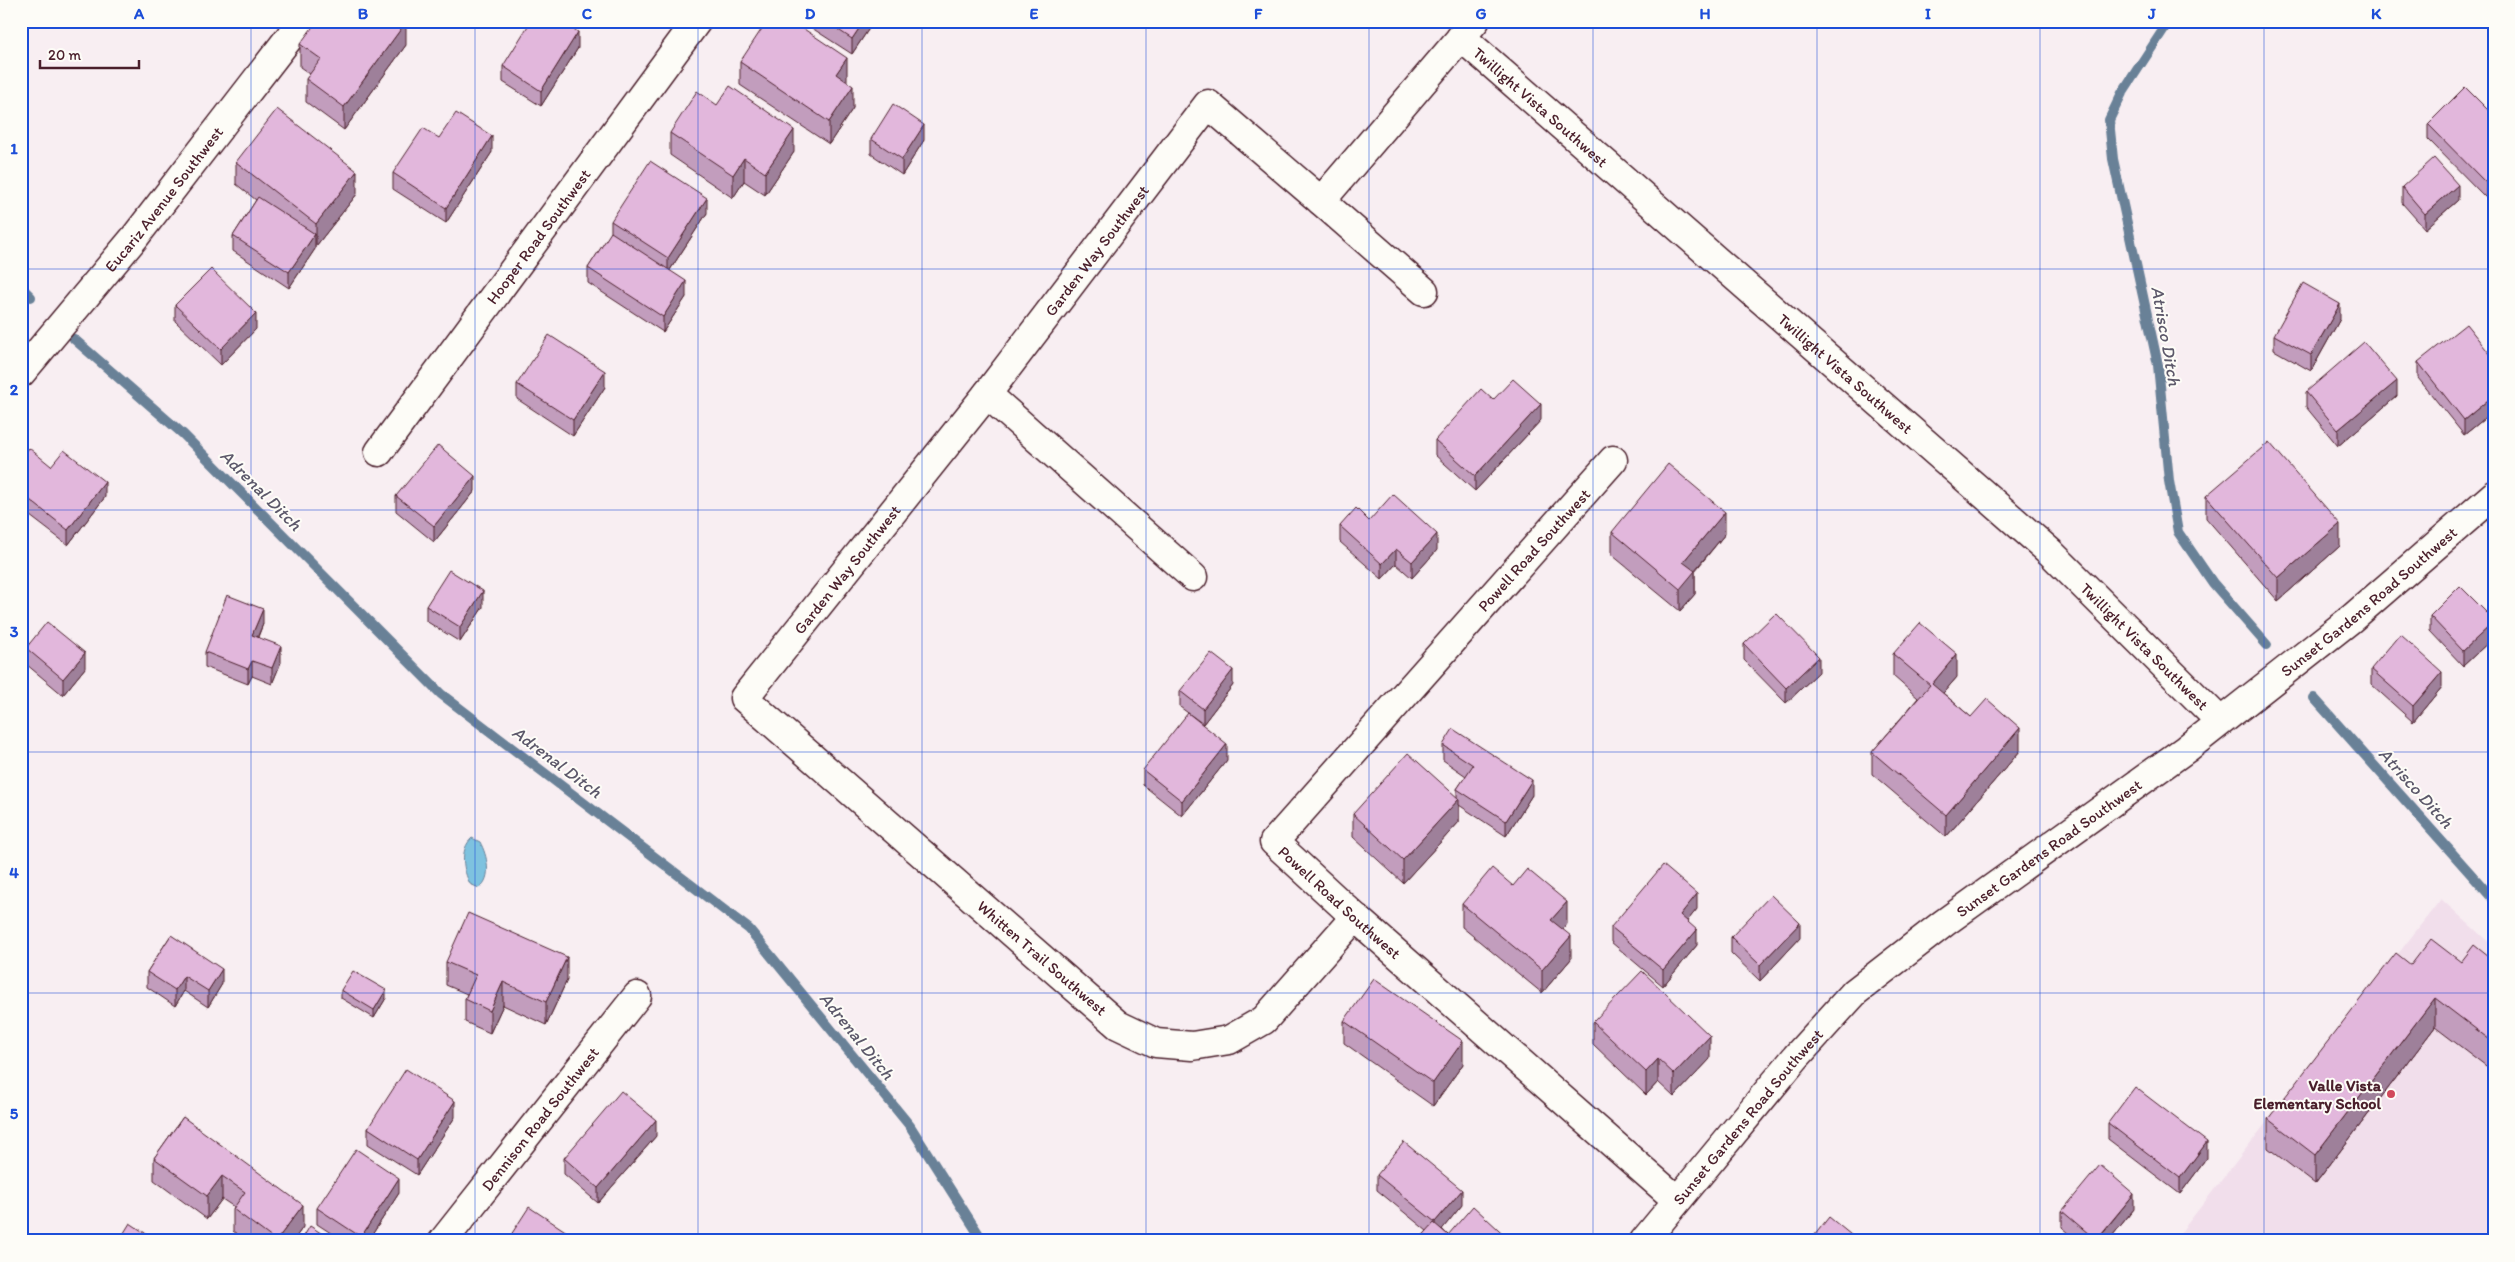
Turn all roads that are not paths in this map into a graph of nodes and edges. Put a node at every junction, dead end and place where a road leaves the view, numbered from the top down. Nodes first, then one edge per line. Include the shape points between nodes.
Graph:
1 (302, 21) edge
2 (697, 21) edge
3 (1468, 29) edge
4 (1321, 200) junction
5 (1424, 291) dead end
6 (21, 373) edge
7 (987, 394) junction
8 (379, 452) dead end
9 (1613, 460) dead end
10 (2494, 495) edge
11 (1194, 577) dead end
12 (744, 698) joint
13 (2227, 716) junction
14 (1356, 917) junction
15 (637, 996) dead end
16 (1677, 1200) junction
17 (443, 1241) edge
18 (1644, 1241) edge

1 - 6 street, Eucariz Avenue Southwest via 135,237
2 - 8 street, Hooper Road Southwest
3 - 4 street
3 - 13 street, Twillight Vista Southwest via 2050,552
4 - 5 street
4 - 7 street, Garden Way Southwest via 1208,104
7 - 11 street
7 - 12 street, Garden Way Southwest
9 - 14 street, Powell Road Southwest via 1274,842
10 - 13 street, Sunset Gardens Road Southwest via 2351,619
12 - 14 street, Whitten Trail Southwest via 1118,1025 1156,1043 1192,1046 1229,1040 1264,1020
13 - 16 street, Sunset Gardens Road Southwest via 1944,922 1855,992 1796,1057
14 - 16 street, Powell Road Southwest
15 - 17 street, Dennison Road Southwest
16 - 18 street, Sunset Gardens Road Southwest

